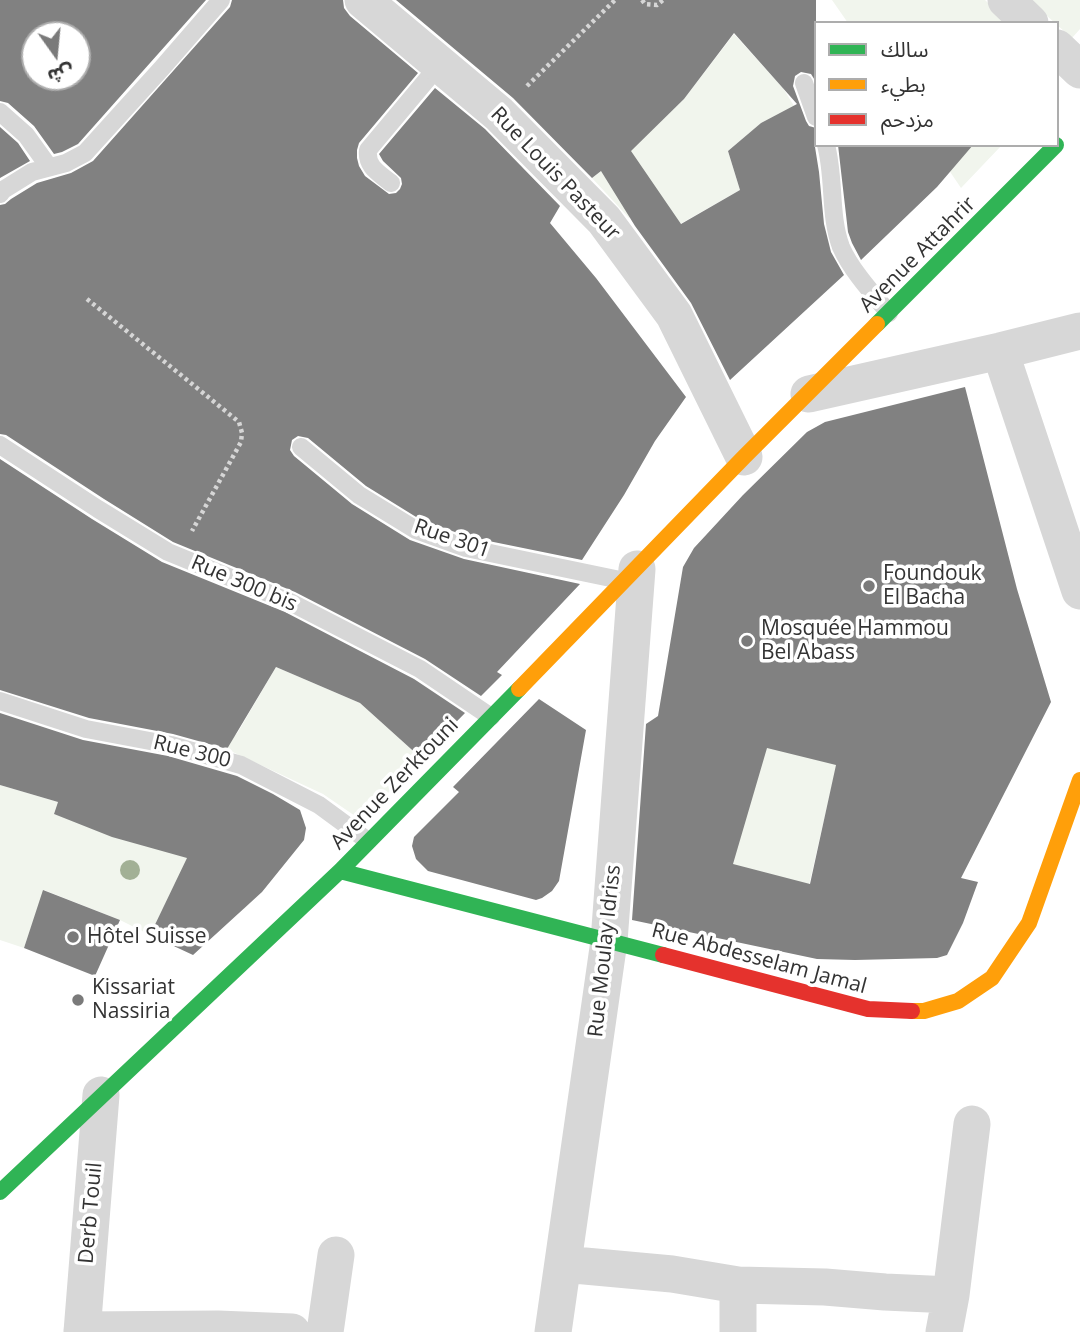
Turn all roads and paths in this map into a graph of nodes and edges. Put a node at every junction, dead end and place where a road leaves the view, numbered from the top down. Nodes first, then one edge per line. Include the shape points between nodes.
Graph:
1 (221, 0) edge
2 (363, 0) edge
3 (615, 0) edge
4 (642, 0) edge
5 (663, 0) edge
6 (1006, 0) edge
7 (1028, 21) edge
8 (1059, 50) edge
9 (440, 64) junction
10 (1080, 70) edge
11 (804, 83) dead end
12 (814, 111) edge
13 (0, 112) edge
14 (499, 114) junction
15 (825, 147) edge
16 (1054, 147) edge
17 (49, 167) junction
18 (391, 183) dead end
19 (0, 194) edge
20 (87, 299) dead end
21 (889, 313) junction
22 (1080, 331) edge
23 (1000, 351) junction
24 (809, 394) junction
25 (0, 445) edge
26 (301, 447) dead end
27 (744, 457) junction
28 (178, 556) junction
29 (631, 575) junction
30 (1080, 591) edge
31 (0, 701) edge
32 (491, 717) junction
33 (1080, 780) edge
34 (369, 841) junction
35 (340, 871) junction
36 (609, 941) junction
37 (101, 1095) junction
38 (972, 1124) dead end
39 (0, 1192) edge
40 (336, 1255) dead end
41 (563, 1264) junction
42 (738, 1285) junction
43 (951, 1294) junction
44 (82, 1331) edge
45 (292, 1332) edge
46 (325, 1332) edge
47 (553, 1332) edge
48 (738, 1332) edge
49 (944, 1332) edge

1 - 17 lane via 85,153
2 - 9 street, Rue Louis Pasteur
3 - 14 path
4 - 5 path via 657,5
6 - 7 street
8 - 10 street
9 - 14 street, Rue Louis Pasteur
9 - 18 lane via 369,150 371,167
11 - 12 lane
13 - 17 lane via 26,135
14 - 27 street, Rue Louis Pasteur via 604,220 674,315
15 - 21 lane via 842,248
16 - 21 street, Avenue Attahrir
17 - 19 lane via 32,172
20 - 28 path via 239,422 241,442
21 - 24 street, Avenue Attahrir
22 - 23 street
23 - 24 street
23 - 30 street
24 - 27 street, Avenue Zerktouni
25 - 28 lane, Rue 300 bis
26 - 29 lane, Rue 301 via 359,495 416,530 466,548
27 - 29 street, Avenue Zerktouni
28 - 32 lane, Rue 300 bis via 290,602 361,638 420,669
29 - 32 street, Avenue Zerktouni
29 - 36 street, Rue Moulay Idriss
31 - 34 lane, Rue 300 via 86,729 171,745 241,765 319,805
32 - 34 street, Avenue Zerktouni
33 - 36 street, Rue Abdesselam Jamal via 1030,923 992,978 958,1002 924,1011 869,1009
34 - 35 street, Avenue Zerktouni
35 - 36 street, Rue Abdesselam Jamal
35 - 37 street, Avenue Zerktouni
36 - 41 street, Rue Moulay Idriss
37 - 39 street, Avenue Zerktouni
37 - 44 street, Derb Touil
38 - 43 street
40 - 46 street
41 - 42 street
41 - 47 street, Rue Moulay Idriss
42 - 43 street
42 - 48 street
43 - 49 street
44 - 45 street

